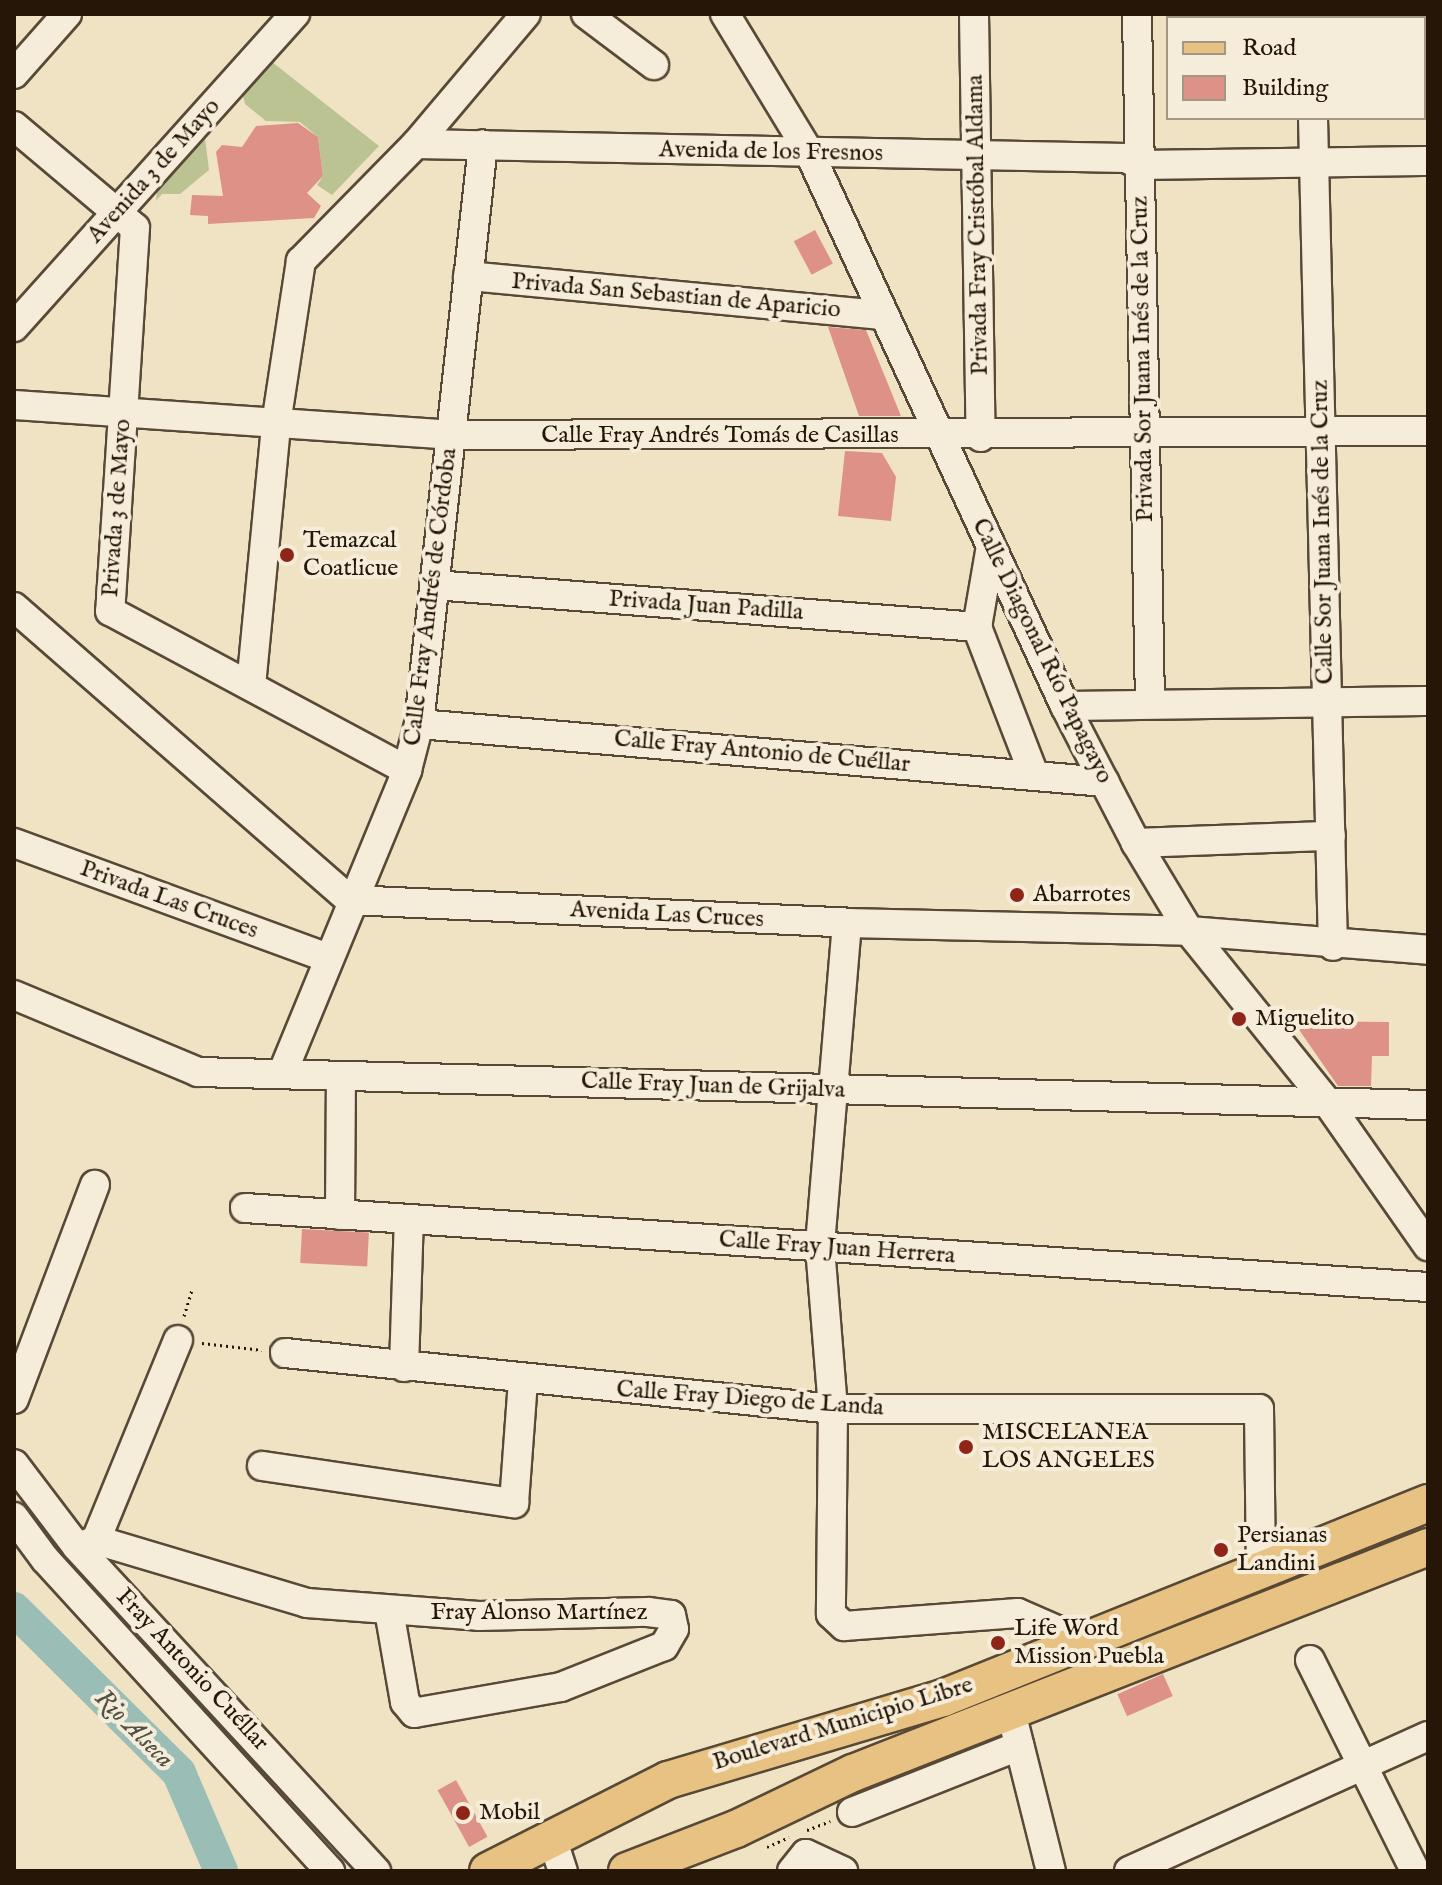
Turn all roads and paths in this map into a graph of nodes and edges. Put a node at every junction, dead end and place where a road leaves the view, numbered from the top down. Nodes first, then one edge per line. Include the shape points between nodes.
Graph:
1 (67, 14) edge
2 (295, 14) edge
3 (526, 14) edge
4 (586, 14) edge
5 (725, 14) edge
6 (974, 14) edge
7 (1137, 14) edge
8 (654, 65) dead end
9 (14, 74) edge
10 (1313, 120) edge
11 (14, 126) edge
12 (416, 144) junction
13 (483, 145) junction
14 (1428, 147) edge
15 (810, 154) junction
16 (1314, 155) junction
17 (978, 156) junction
18 (1135, 158) junction
19 (1428, 161) edge
20 (118, 212) junction
21 (468, 276) junction
22 (884, 315) junction
23 (14, 327) edge
24 (14, 405) edge
25 (123, 417) junction
26 (276, 424) junction
27 (1428, 431) edge
28 (1321, 433) junction
29 (451, 435) junction
30 (1146, 435) junction
31 (941, 437) junction
32 (981, 437) junction
33 (991, 546) junction
34 (434, 585) junction
35 (14, 607) edge
36 (977, 627) junction
37 (251, 686) junction
38 (1428, 701) edge
39 (1327, 703) junction
40 (1150, 704) junction
41 (1065, 706) junction
42 (419, 724) junction
43 (407, 770) junction
44 (1034, 775) junction
45 (1105, 782) junction
46 (1331, 836) junction
47 (14, 843) edge
48 (1136, 843) junction
49 (350, 900) junction
50 (847, 923) junction
51 (1189, 931) junction
52 (1333, 946) junction
53 (1428, 950) edge
54 (325, 957) junction
55 (14, 995) edge
56 (282, 1074) junction
57 (341, 1076) junction
58 (832, 1090) junction
59 (1327, 1102) junction
60 (1428, 1105) edge
61 (95, 1185) dead end
62 (245, 1208) dead end
63 (340, 1215) junction
64 (409, 1220) junction
65 (1428, 1246) edge
66 (820, 1247) junction
67 (1428, 1287) edge
68 (192, 1289) dead end
69 (178, 1340) junction
70 (285, 1353) joint
71 (404, 1367) junction
72 (523, 1381) junction
73 (14, 1399) edge
74 (833, 1409) junction
75 (14, 1464) edge
76 (262, 1466) dead end
77 (1428, 1503) edge
78 (14, 1517) edge
79 (87, 1544) junction
80 (1428, 1547) edge
81 (1261, 1571) junction
82 (389, 1610) junction
83 (1082, 1641) junction
84 (1310, 1660) dead end
85 (1011, 1710) junction
86 (1428, 1736) edge
87 (1019, 1746) junction
88 (1363, 1762) junction
89 (852, 1812) joint
90 (765, 1847) dead end
91 (558, 1856) edge
92 (799, 1863) edge
93 (330, 1871) edge
94 (376, 1871) edge
95 (488, 1871) edge
96 (627, 1871) edge
97 (843, 1871) edge
98 (1051, 1871) edge
99 (1129, 1871) edge
100 (1415, 1871) edge

1 - 9 street
2 - 20 street, Avenida 3 de Mayo
3 - 12 street
4 - 8 street
5 - 15 street, Calle Diagonal Río Papagayo
6 - 17 street, Privada Fray Cristóbal Aldama
7 - 18 street, Privada Sor Juana Inés de la Cruz
10 - 16 street, Calle Sor Juana Inés de la Cruz
11 - 20 street, Privada 3 de Mayo
12 - 13 street, Avenida de los Fresnos
12 - 26 street via 301,261
13 - 15 street, Avenida de los Fresnos
13 - 21 street, Calle Fray Andrés de Córdoba
14 - 16 street, Avenida de los Fresnos
15 - 17 street, Avenida de los Fresnos
15 - 22 street, Calle Diagonal Río Papagayo
16 - 18 street, Avenida de los Fresnos
16 - 19 street, Avenida de los Fresnos
16 - 28 street, Calle Sor Juana Inés de la Cruz
17 - 18 street, Avenida de los Fresnos
17 - 32 street, Privada Fray Cristóbal Aldama
18 - 30 street, Privada Sor Juana Inés de la Cruz
20 - 23 street, Avenida 3 de Mayo
20 - 25 street, Privada 3 de Mayo via 135,228
21 - 22 street, Privada San Sebastian de Aparicio
21 - 29 street, Calle Fray Andrés de Córdoba
22 - 31 street, Calle Diagonal Río Papagayo
24 - 25 street, Calle Fray Andrés Tomás de Casillas
25 - 26 street, Calle Fray Andrés Tomás de Casillas
25 - 37 street, Privada 3 de Mayo via 110,611
26 - 29 street, Calle Fray Andrés Tomás de Casillas
26 - 37 street
27 - 28 street, Calle Fray Andrés Tomás de Casillas
28 - 30 street, Calle Fray Andrés Tomás de Casillas
28 - 39 street, Calle Sor Juana Inés de la Cruz
29 - 31 street, Calle Fray Andrés Tomás de Casillas
29 - 34 street, Calle Fray Andrés de Córdoba
30 - 32 street, Calle Fray Andrés Tomás de Casillas
30 - 40 street, Privada Sor Juana Inés de la Cruz
31 - 32 street, Calle Fray Andrés Tomás de Casillas
31 - 33 street, Calle Diagonal Río Papagayo
33 - 36 street
33 - 41 street, Calle Diagonal Río Papagayo
34 - 36 street, Privada Juan Padilla
34 - 42 street, Calle Fray Andrés de Córdoba
35 - 49 street
36 - 44 street
37 - 43 street, Privada 3 de Mayo
38 - 39 street
39 - 40 street
39 - 46 street, Calle Sor Juana Inés de la Cruz
40 - 41 street
41 - 45 street, Calle Diagonal Río Papagayo
42 - 43 street, Calle Fray Andrés de Córdoba
42 - 44 street, Calle Fray Antonio de Cuéllar
43 - 49 street, Calle Fray Andrés de Córdoba
44 - 45 street, Calle Fray Antonio de Cuéllar
45 - 48 street, Calle Diagonal Río Papagayo
46 - 48 street
46 - 52 street, Calle Sor Juana Inés de la Cruz
47 - 54 street, Privada Las Cruces
48 - 51 street, Calle Diagonal Río Papagayo
49 - 50 street, Avenida Las Cruces
49 - 54 street, Calle Fray Andrés de Córdoba
50 - 51 street, Avenida Las Cruces
50 - 58 street
51 - 52 street, Avenida Las Cruces
51 - 59 street, Calle Diagonal Río Papagayo
52 - 53 street, Avenida Las Cruces
54 - 56 street, Calle Fray Andrés de Córdoba
55 - 56 street, Calle Fray Juan de Grijalva via 198,1072
56 - 57 street, Calle Fray Juan de Grijalva
57 - 58 street, Calle Fray Juan de Grijalva
57 - 63 street
58 - 59 street, Calle Fray Juan de Grijalva
58 - 66 street
59 - 60 street, Calle Fray Juan de Grijalva
59 - 65 street, Calle Diagonal Río Papagayo
61 - 73 street
62 - 63 street, Calle Fray Juan Herrera
63 - 64 street, Calle Fray Juan Herrera
64 - 66 street, Calle Fray Juan Herrera
64 - 71 street
66 - 67 street, Calle Fray Juan Herrera
66 - 74 street
68 - 69 path
69 - 70 path
69 - 79 street
70 - 71 street, Calle Fray Diego de Landa
71 - 72 street, Calle Fray Diego de Landa
72 - 74 street, Calle Fray Diego de Landa
72 - 76 street via 514,1503
74 - 81 street, Calle Fray Diego de Landa via 1259,1409
74 - 83 street via 834,1621 844,1626 1018,1613
75 - 79 street, Fray Antonio Cuéllar
77 - 81 main road, Boulevard Municipio Libre
78 - 93 street, Fray Antonio Cuéllar via 45,1559
79 - 82 street via 307,1603
79 - 94 street, Fray Antonio Cuéllar
80 - 85 main road, Boulevard Municipio Libre
81 - 83 main road, Boulevard Municipio Libre
82 - 82 street, Fray Alonso Martínez via 479,1616 648,1612 671,1615 674,1629 664,1646 561,1687 414,1713 405,1702
83 - 91 main road, Boulevard Municipio Libre via 943,1698 681,1775
84 - 88 street
85 - 87 street
85 - 96 main road, Boulevard Municipio Libre
86 - 88 street
87 - 89 street
87 - 98 street
88 - 99 street
88 - 100 street
89 - 90 path
91 - 95 main road, Boulevard Municipio Libre
92 - 97 street

